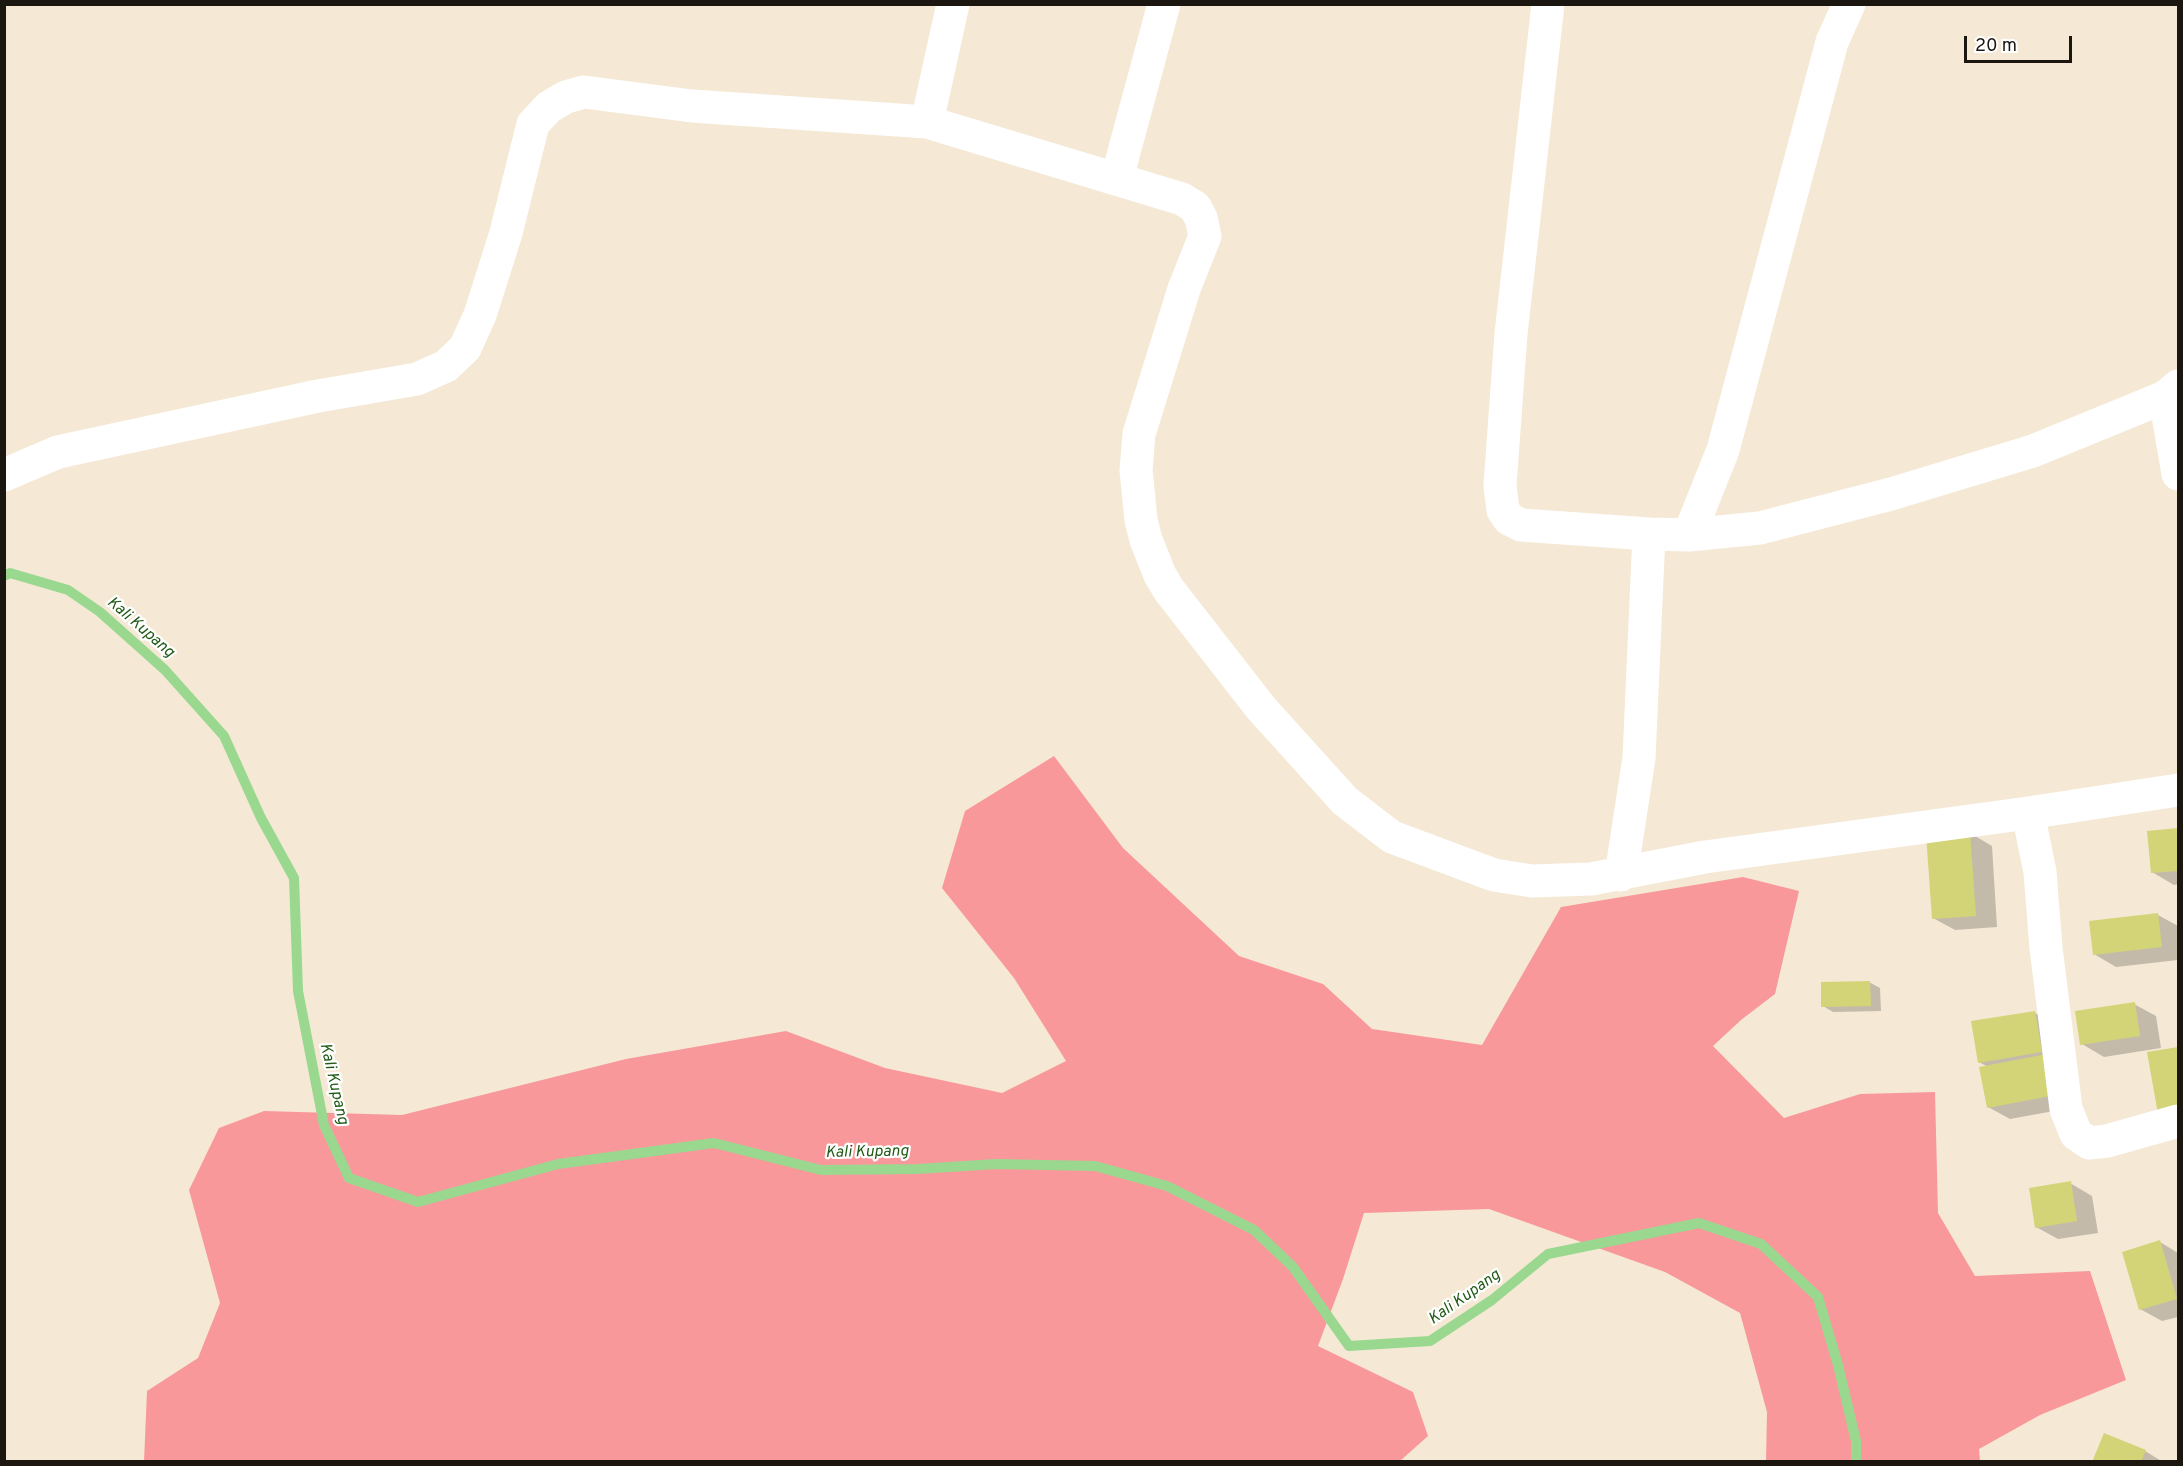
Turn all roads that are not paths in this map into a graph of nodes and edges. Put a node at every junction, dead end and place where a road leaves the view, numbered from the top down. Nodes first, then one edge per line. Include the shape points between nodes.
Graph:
1 (953, 4) edge
2 (1164, 4) edge
3 (1548, 4) edge
4 (1849, 4) edge
5 (927, 122) junction
6 (1117, 178) junction
7 (2172, 392) edge
8 (2178, 474) edge
9 (4, 476) edge
10 (1649, 534) junction
11 (1689, 535) junction
12 (2178, 790) edge
13 (2028, 813) junction
14 (1621, 874) junction
15 (2178, 1121) edge

1 - 5 street
2 - 6 street
3 - 10 street via 1511,334 1500,485 1503,510 1509,519 1521,525
4 - 11 street via 1832,42 1723,450
5 - 6 street
5 - 9 street via 692,106 584,92 566,97 549,107 533,124 506,233 480,315 465,348 446,366 417,379 318,396 58,452
6 - 14 street via 1195,207 1205,236 1184,289 1139,434 1136,470 1141,520 1152,557 1169,590 1261,708 1345,801 1392,837 1494,874 1532,880
7 - 8 street
7 - 11 street via 2033,451 1890,494 1760,528
10 - 11 street
10 - 14 street via 1639,758
12 - 13 street
13 - 14 street via 1705,857
13 - 15 street via 2040,872 2066,1109 2076,1134 2089,1143 2107,1141

